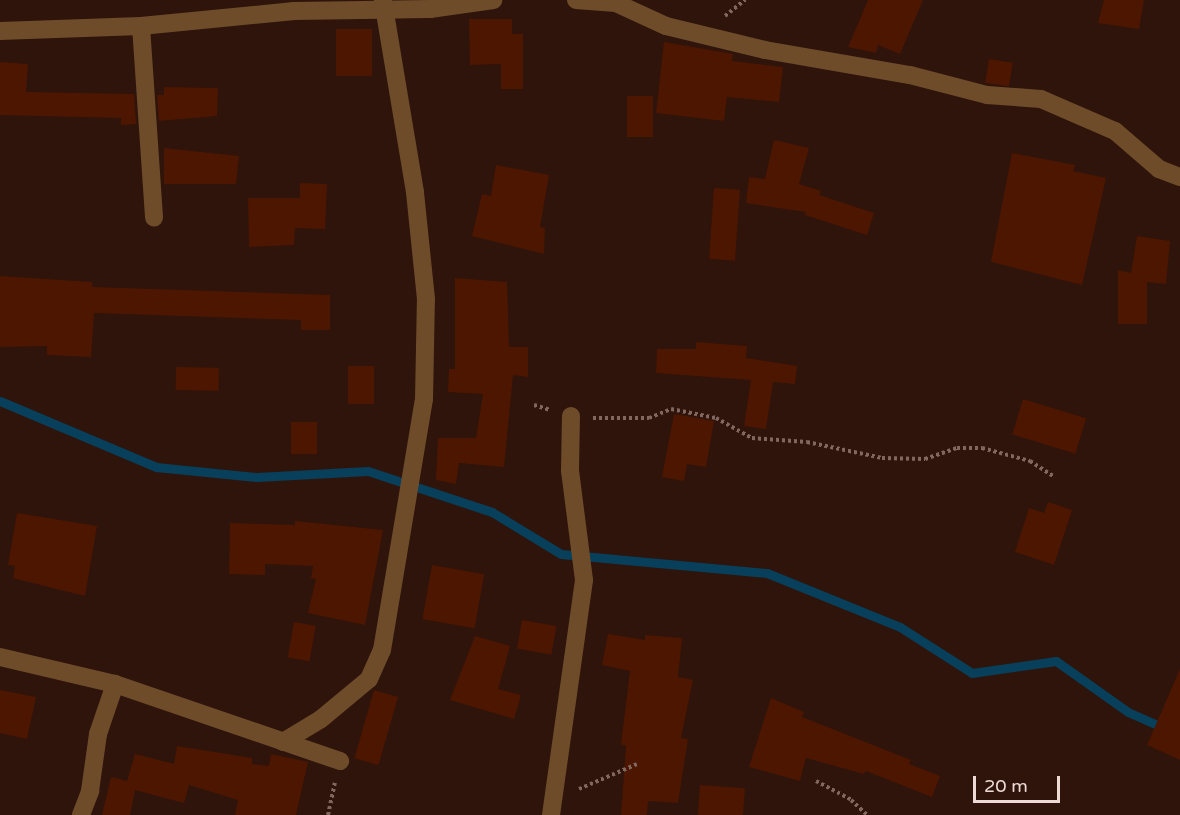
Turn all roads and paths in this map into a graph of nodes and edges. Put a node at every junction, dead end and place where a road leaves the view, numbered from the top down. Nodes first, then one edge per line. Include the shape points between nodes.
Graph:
1 (493, 0) edge
2 (576, 0) edge
3 (616, 2) edge
4 (383, 6) edge
5 (141, 26) junction
6 (0, 31) edge
7 (1180, 177) edge
8 (154, 218) dead end
9 (534, 405) dead end
10 (571, 416) junction
11 (1053, 476) dead end
12 (0, 657) edge
13 (115, 684) junction
14 (283, 742) junction
15 (340, 761) joint
16 (636, 764) dead end
17 (816, 781) dead end
18 (553, 807) edge
19 (81, 815) edge
20 (328, 815) edge
21 (867, 815) edge

1 - 4 street
2 - 3 street
3 - 7 street via 666,26 765,50 910,75 987,95 1041,99 1115,131 1159,169
4 - 5 street
4 - 14 street via 415,192 426,299 424,399 382,650 369,679 321,719
5 - 6 street
5 - 8 street
9 - 10 path
10 - 11 path via 649,418 671,409 716,418 752,438 807,442 882,458 925,459 957,448 982,448 1030,461
10 - 18 street via 570,471 584,580
12 - 13 street
13 - 14 street
13 - 19 street via 98,734 90,791
14 - 15 street
15 - 20 path
16 - 18 path
17 - 21 path via 851,800

